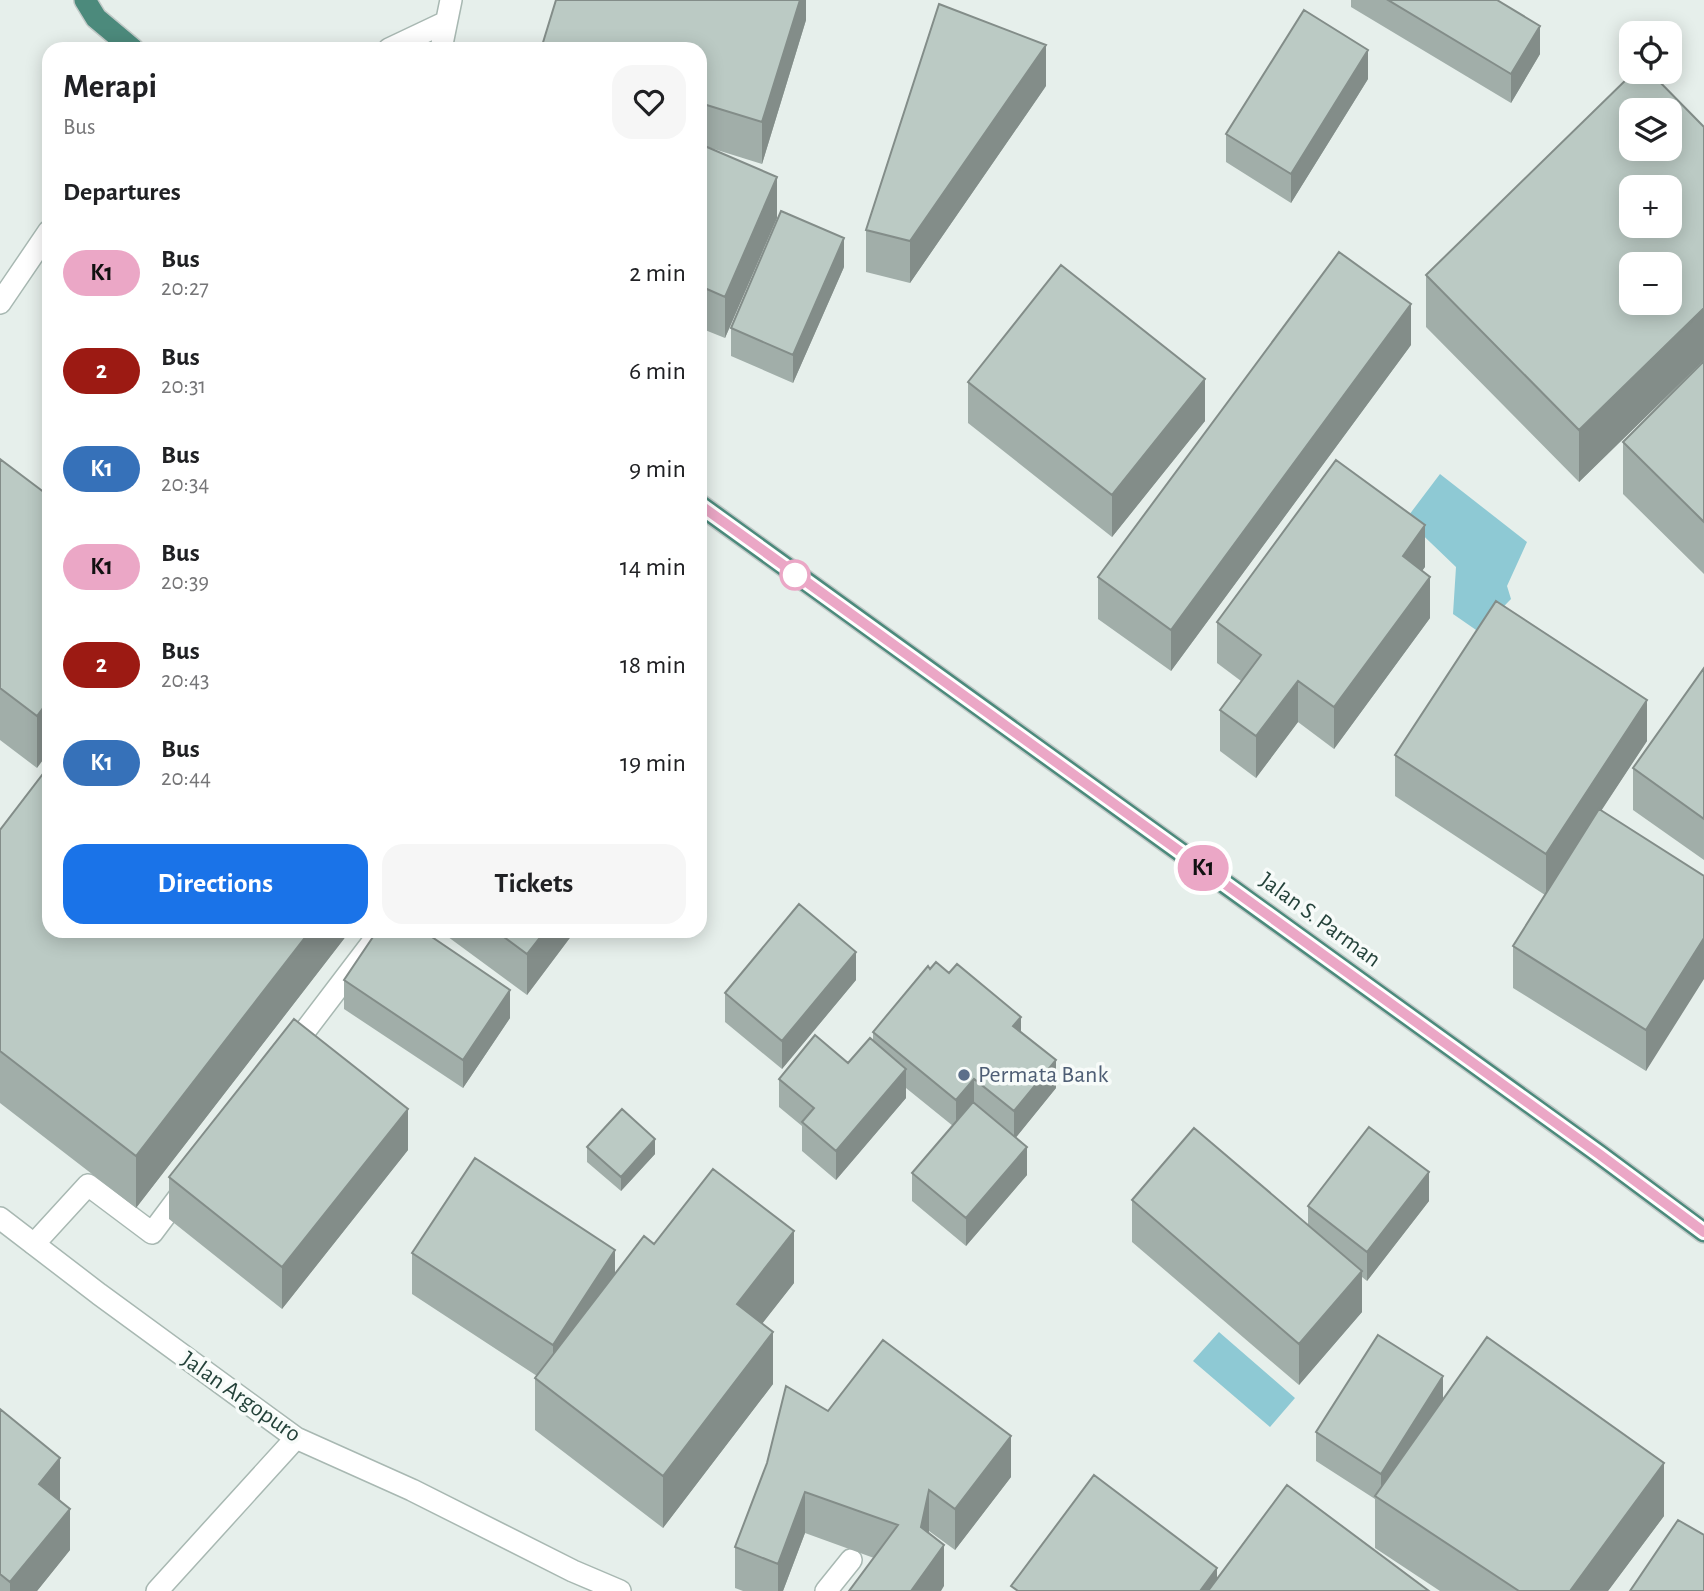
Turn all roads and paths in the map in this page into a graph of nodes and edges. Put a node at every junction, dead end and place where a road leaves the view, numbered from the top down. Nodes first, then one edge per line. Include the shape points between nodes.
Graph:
1 (85, 0) edge
2 (451, 0) edge
3 (446, 22) junction
4 (125, 42) edge
5 (404, 42) edge
6 (442, 42) edge
7 (42, 241) edge
8 (0, 303) edge
9 (707, 516) edge
10 (376, 938) edge
11 (275, 1071) edge
12 (201, 1168) edge
13 (0, 1218) edge
14 (1704, 1232) edge
15 (34, 1244) junction
16 (296, 1438) junction
17 (851, 1560) dead end
18 (157, 1591) edge
19 (620, 1591) edge
20 (826, 1591) edge

1 - 4 highway via 96,18
2 - 3 street
3 - 5 street
3 - 6 street
7 - 8 street
9 - 14 highway, Jalan S. Parman
10 - 11 street
12 - 15 street via 152,1233 88,1185
13 - 15 street, Jalan Argopuro
15 - 16 street, Jalan Argopuro
16 - 18 street
16 - 19 street, Jalan Argopuro
17 - 20 street

